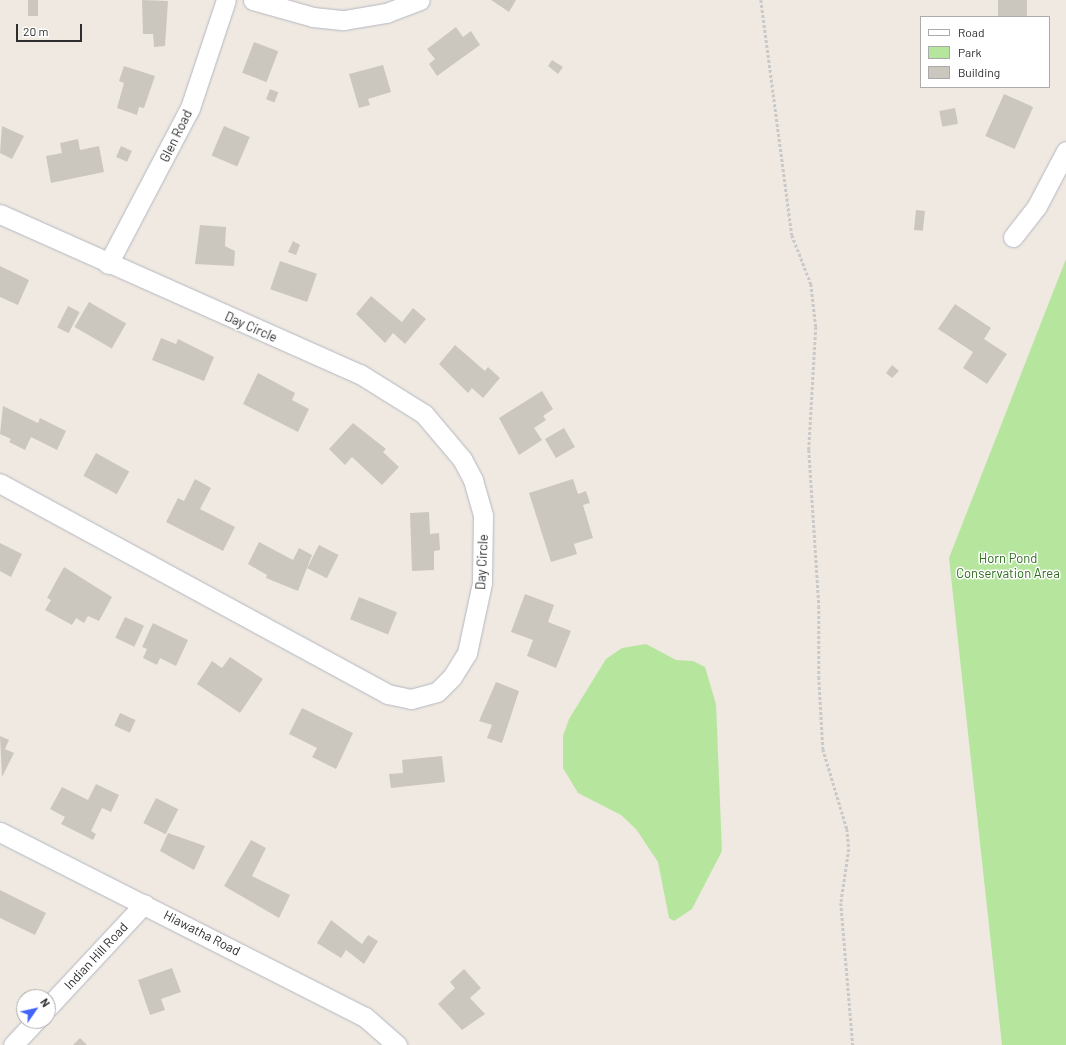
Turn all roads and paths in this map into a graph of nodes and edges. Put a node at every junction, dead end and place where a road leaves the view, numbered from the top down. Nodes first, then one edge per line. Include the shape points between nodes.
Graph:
1 (226, 0) edge
2 (253, 0) edge
3 (420, 0) edge
4 (761, 0) edge
5 (1066, 151) edge
6 (0, 214) edge
7 (1013, 238) dead end
8 (108, 264) junction
9 (0, 483) edge
10 (0, 832) edge
11 (144, 904) junction
12 (56, 998) edge
13 (28, 1029) edge
14 (13, 1045) edge
15 (397, 1045) edge
16 (853, 1045) edge

1 - 8 street, Glen Road via 190,108
2 - 3 street via 313,17 344,20 386,14
4 - 16 path via 792,235 811,284 816,327 809,450 819,599 819,685 823,749 847,829 849,849 841,903
5 - 7 street via 1037,206
6 - 8 street, Day Circle
8 - 9 street, Day Circle via 360,374 404,399 436,427 473,480 483,516 482,583 466,653 452,678 437,692 411,699 388,694
10 - 11 street, Hiawatha Road
11 - 12 street, Indian Hill Road
11 - 15 street, Hiawatha Road via 366,1017 387,1033
13 - 14 street

